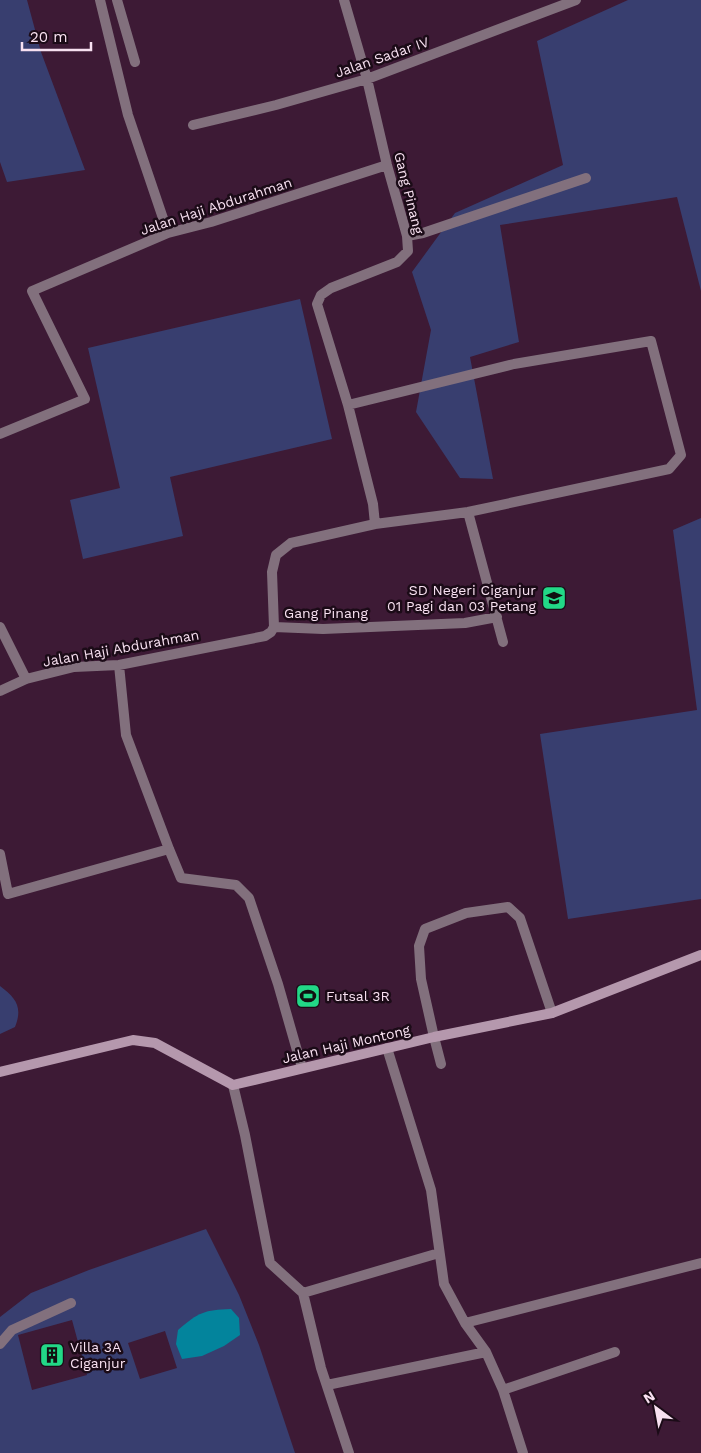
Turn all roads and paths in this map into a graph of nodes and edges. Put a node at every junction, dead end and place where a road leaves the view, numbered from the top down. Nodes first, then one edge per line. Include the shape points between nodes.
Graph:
1 (100, 0) edge
2 (116, 0) edge
3 (344, 0) edge
4 (571, 1) edge
5 (134, 62) dead end
6 (366, 79) junction
7 (193, 125) dead end
8 (387, 165) junction
9 (586, 178) dead end
10 (168, 233) junction
11 (407, 236) junction
12 (348, 405) junction
13 (0, 434) edge
14 (468, 512) junction
15 (375, 524) junction
16 (497, 618) junction
17 (274, 627) junction
18 (0, 628) edge
19 (503, 642) dead end
20 (119, 665) junction
21 (26, 679) junction
22 (0, 691) edge
23 (169, 849) junction
24 (0, 854) edge
25 (701, 955) edge
26 (552, 1013) junction
27 (434, 1037) junction
28 (387, 1048) junction
29 (441, 1064) dead end
30 (302, 1068) junction
31 (0, 1072) edge
32 (233, 1084) junction
33 (439, 1253) junction
34 (701, 1263) edge
35 (303, 1293) junction
36 (71, 1303) dead end
37 (465, 1324) junction
38 (0, 1344) edge
39 (486, 1352) junction
40 (615, 1352) dead end
41 (327, 1385) junction
42 (503, 1390) junction
43 (349, 1453) edge
44 (523, 1453) edge

1 - 10 street via 128,115
2 - 5 street
3 - 6 street, Gang Pinang
4 - 6 street, Jalan Sadar IV
6 - 7 street, Jalan Sadar IV
6 - 8 street, Gang Pinang
8 - 10 street, Jalan Haji Abdurahman
8 - 11 street, Gang Pinang
9 - 11 street
10 - 13 street, Jalan Haji Abdurahman via 32,290 85,399
11 - 12 street, Gang Pinang via 408,251 397,262 320,294 317,304
12 - 14 street via 514,364 651,341 681,455 669,469
12 - 15 street, Gang Pinang
14 - 15 street
14 - 16 street
15 - 17 street, Gang Pinang via 291,543 276,555 272,572
16 - 17 street, Gang Pinang via 465,623 323,629
16 - 19 street
17 - 20 street, Jalan Haji Abdurahman via 265,636
18 - 21 street, Jalan Haji Abdurahman
20 - 21 street, Jalan Haji Abdurahman via 74,667
20 - 23 street via 126,734
21 - 22 street
23 - 24 street via 8,894
23 - 30 street via 182,878 236,885 249,898
25 - 26 street, Jalan Haji Montong
26 - 27 street, Jalan Haji Montong
26 - 27 street via 520,918 508,908 466,913 426,929 419,946 421,979
27 - 28 street, Jalan Haji Montong
27 - 29 street
28 - 30 street, Jalan Haji Montong
28 - 33 street via 431,1190
30 - 32 street, Jalan Haji Montong
31 - 32 street via 133,1040 155,1043
32 - 35 street via 270,1263
33 - 35 street
33 - 37 street via 444,1284
34 - 37 street
35 - 41 street
36 - 38 street via 12,1330
37 - 39 street
39 - 41 street
39 - 42 street
40 - 42 street
41 - 43 street
42 - 44 street

